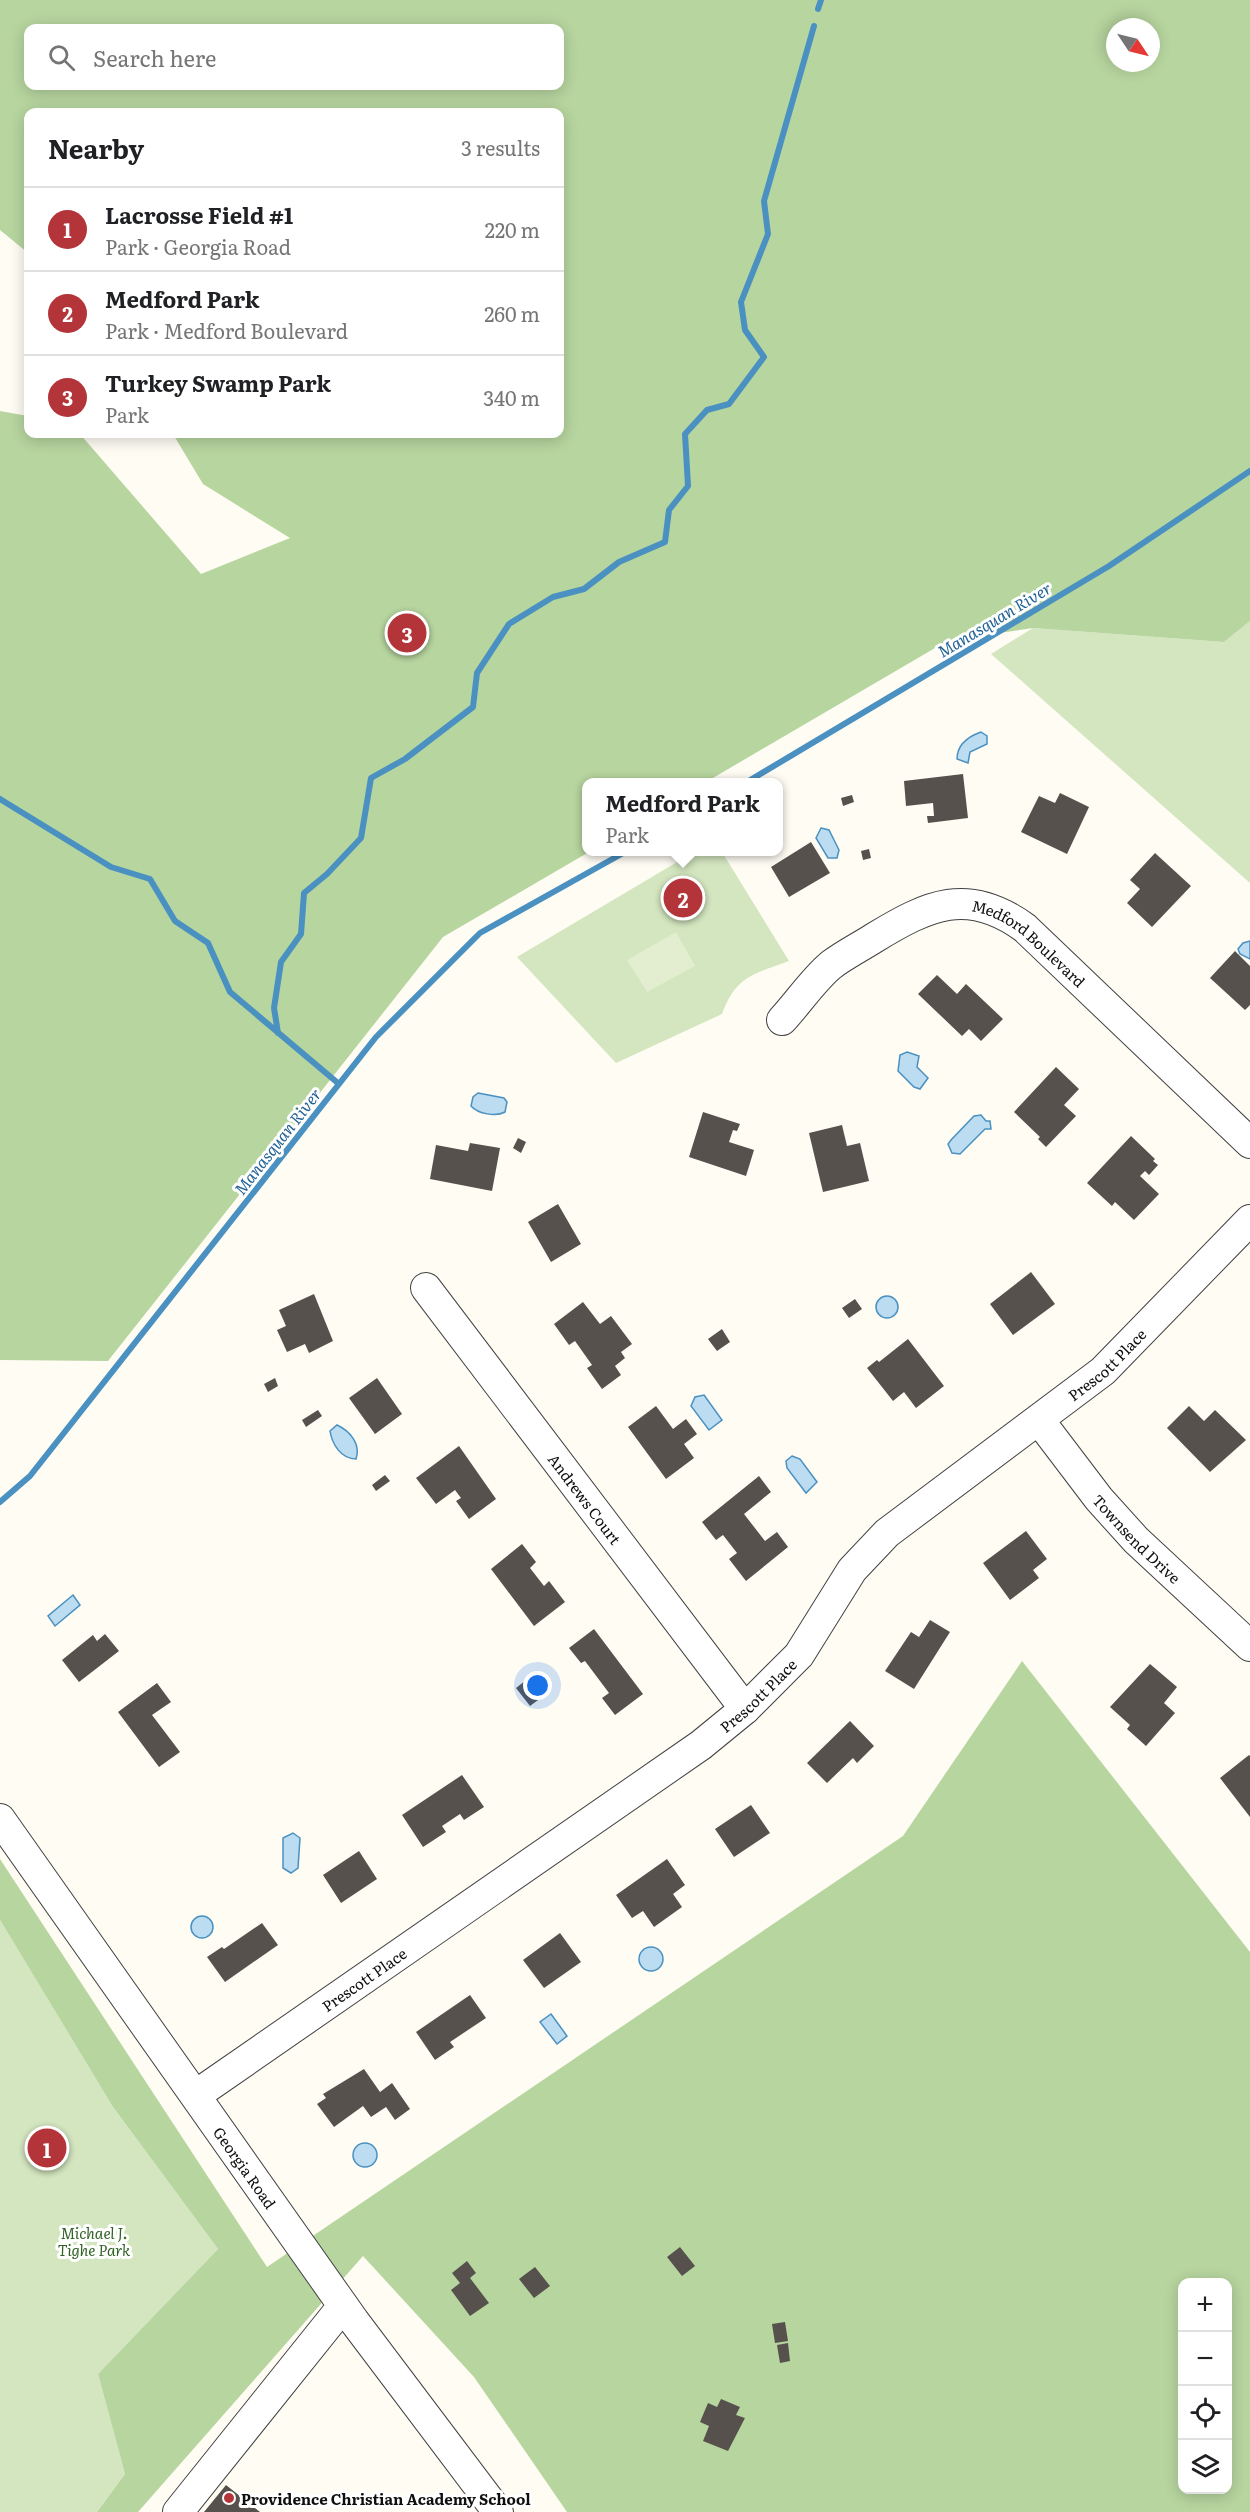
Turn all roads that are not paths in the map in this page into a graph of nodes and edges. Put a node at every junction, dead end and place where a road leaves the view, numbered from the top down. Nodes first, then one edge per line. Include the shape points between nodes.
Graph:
1 (782, 1020) dead end
2 (1250, 1143) edge
3 (1250, 1220) edge
4 (426, 1288) dead end
5 (1039, 1420) junction
6 (1250, 1646) edge
7 (745, 1709) junction
8 (0, 1819) edge
9 (196, 2095) junction
10 (343, 2306) junction
11 (178, 2512) edge
12 (498, 2512) edge

1 - 2 street, Medford Boulevard via 831,965 882,934 924,910 945,904 981,905 1007,915 1025,928
3 - 5 street, Prescott Place via 1122,1355
4 - 7 street, Andrews Court
5 - 6 street, Townsend Drive via 1099,1499 1136,1540
5 - 7 street, Prescott Place via 887,1533 864,1556 799,1655
7 - 9 street, Prescott Place via 701,1745
8 - 9 street, Georgia Road
9 - 10 street, Georgia Road
10 - 11 street
10 - 12 street, Georgia Road

